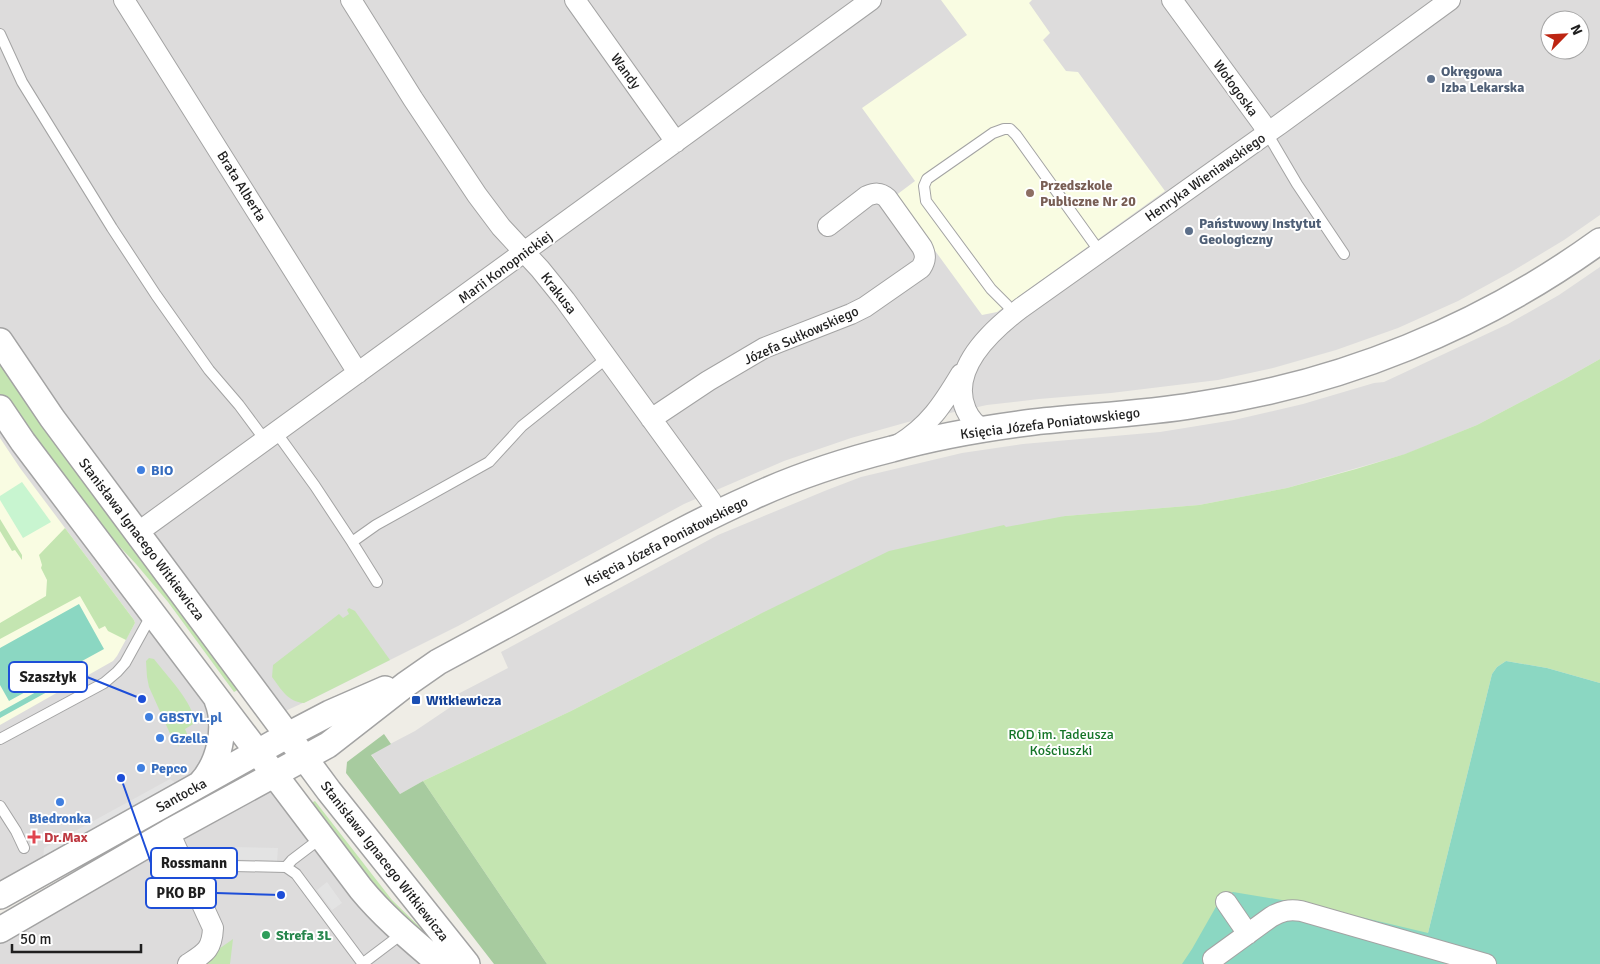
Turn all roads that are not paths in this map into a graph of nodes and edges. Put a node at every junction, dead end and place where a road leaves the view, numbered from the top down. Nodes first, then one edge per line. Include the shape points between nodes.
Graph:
1 (124, 0) edge
2 (351, 0) edge
3 (575, 0) edge
4 (872, 0) edge
5 (1172, 0) edge
6 (1450, 0) edge
7 (0, 34) edge
8 (1267, 133) junction
9 (676, 142) junction
10 (828, 226) dead end
11 (1600, 242) edge
12 (525, 252) junction
13 (1100, 252) junction
14 (1344, 254) dead end
15 (1013, 314) junction
16 (0, 341) edge
17 (607, 358) junction
18 (970, 362) junction
19 (358, 373) junction
20 (0, 408) edge
21 (651, 419) junction
22 (984, 430) junction
23 (270, 436) junction
24 (892, 449) junction
25 (717, 513) junction
26 (138, 533) junction
27 (352, 542) junction
28 (377, 582) dead end
29 (153, 613) junction
30 (426, 670) junction
31 (216, 698) junction
32 (288, 735) junction
33 (0, 739) edge
34 (257, 752) junction
35 (304, 758) junction
36 (274, 775) junction
37 (198, 786) junction
38 (0, 806) edge
39 (169, 832) junction
40 (322, 838) junction
41 (24, 848) dead end
42 (185, 865) junction
43 (286, 867) junction
44 (0, 896) edge
45 (1226, 902) dead end
46 (0, 930) edge
47 (403, 933) junction
48 (1248, 934) junction
49 (1213, 959) dead end
50 (188, 964) edge
51 (362, 964) edge
52 (440, 964) edge
53 (466, 964) edge
54 (1486, 964) edge

1 - 19 street, Brata Alberta
2 - 12 street, Krakusa via 477,195
3 - 9 street, Wandy
4 - 9 street, Marii Konopnickiej
5 - 8 street, Wołogoska
6 - 8 street, Henryka Wieniawskiego
7 - 23 lane via 22,82 117,236 209,370
8 - 13 street, Henryka Wieniawskiego
8 - 14 lane, Wołogoska
9 - 12 street, Marii Konopnickiej
10 - 21 street, Józefa Sułkowskiego via 867,196 881,194 922,247 925,262 865,307 764,348
11 - 22 street, Księcia Józefa Poniatowskiego via 1478,316 1415,346 1346,370 1286,387 1200,405
12 - 17 street, Krakusa via 553,284
12 - 19 street, Marii Konopnickiej
13 - 15 street, Henryka Wieniawskiego
13 - 15 lane via 1010,129 993,133 927,179 924,186 926,201
15 - 18 street, Henryka Wieniawskiego via 983,343
16 - 26 street, Stanisława Ignacego Witkiewicza via 52,418
17 - 21 street, Krakusa
17 - 27 lane via 522,426 489,462 376,525
18 - 22 street, Henryka Wieniawskiego via 962,390 963,402 971,420
18 - 24 street, Henryka Wieniawskiego via 934,416
19 - 23 street, Marii Konopnickiej
20 - 29 street, Stanisława Ignacego Witkiewicza
21 - 25 street, Krakusa
22 - 24 street, Księcia Józefa Poniatowskiego
23 - 26 street, Marii Konopnickiej
23 - 27 lane via 315,486
24 - 25 street, Księcia Józefa Poniatowskiego via 807,475
25 - 30 street, Księcia Józefa Poniatowskiego
26 - 32 street, Stanisława Ignacego Witkiewicza
27 - 28 lane
29 - 31 street, Stanisława Ignacego Witkiewicza
29 - 33 lane via 125,663 110,678
30 - 32 street, Księcia Józefa Poniatowskiego
30 - 35 street, Księcia Józefa Poniatowskiego via 336,740
31 - 34 street, Stanisława Ignacego Witkiewicza
31 - 37 street, Stanisława Ignacego Witkiewicza via 221,715 219,746 214,764
32 - 34 street
32 - 35 street, Stanisława Ignacego Witkiewicza
34 - 36 street, Stanisława Ignacego Witkiewicza
34 - 37 street, Santocka
35 - 36 street
35 - 53 street, Stanisława Ignacego Witkiewicza
36 - 39 street, Santocka
36 - 40 street, Stanisława Ignacego Witkiewicza
37 - 44 street, Santocka
38 - 41 lane
39 - 42 street, Santocka
39 - 46 street, Santocka
40 - 43 lane
40 - 47 street, Stanisława Ignacego Witkiewicza via 374,904
42 - 43 lane
42 - 50 street, Santocka via 213,928 210,947
43 - 51 lane via 296,874
45 - 48 street
47 - 51 lane
47 - 52 street, Stanisława Ignacego Witkiewicza
48 - 49 street
48 - 54 street via 1278,913 1301,911

